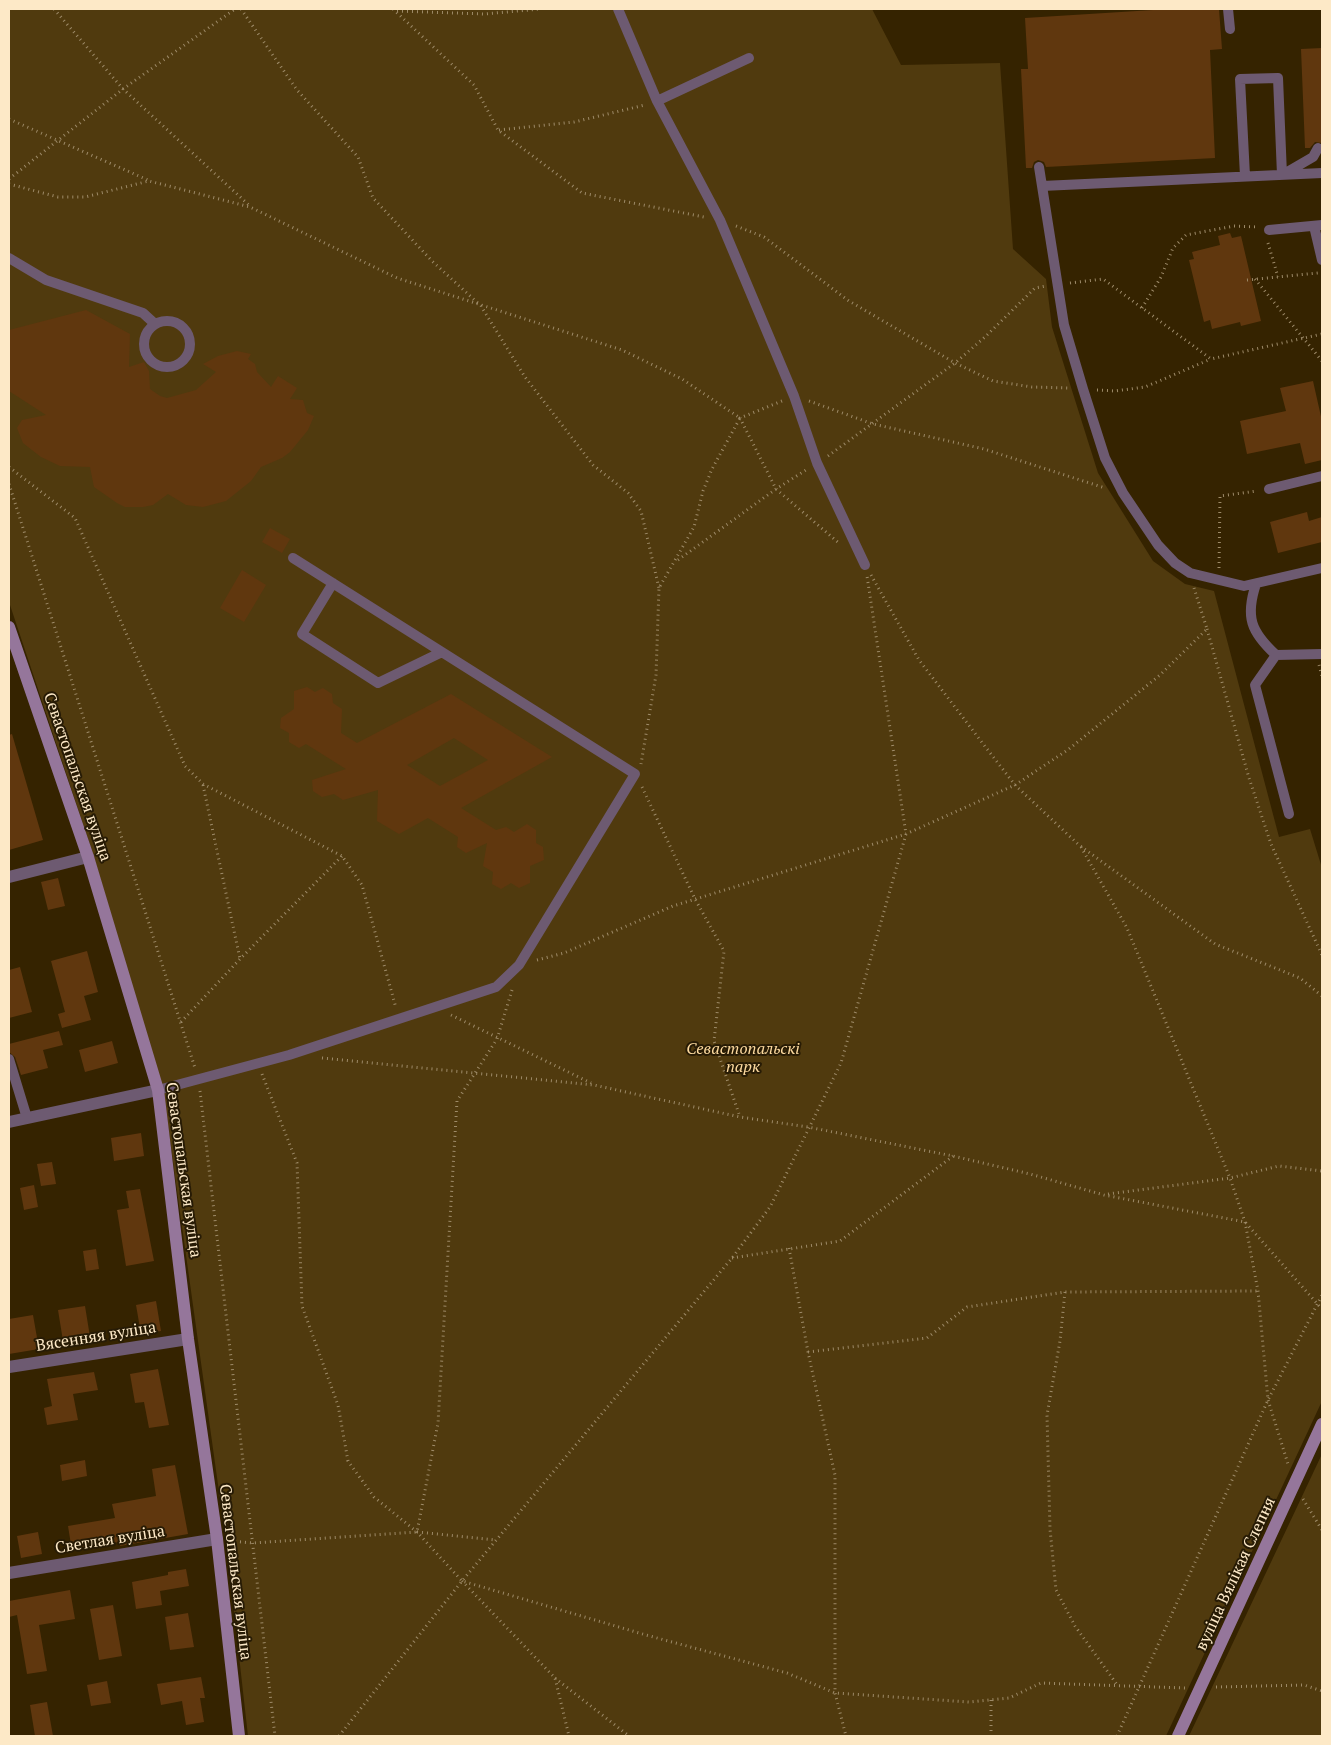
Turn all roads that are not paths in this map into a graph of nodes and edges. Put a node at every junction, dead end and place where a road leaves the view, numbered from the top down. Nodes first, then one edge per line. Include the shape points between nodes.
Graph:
1 (618, 9) edge
2 (1228, 9) edge
3 (1230, 29) dead end
4 (749, 58) dead end
5 (657, 101) junction
6 (1318, 148) dead end
7 (1040, 167) dead end
8 (1322, 172) edge
9 (1282, 175) junction
10 (1245, 176) junction
11 (1042, 186) junction
12 (1318, 225) edge
13 (1266, 231) road end
14 (9, 258) edge
15 (1322, 260) edge
16 (155, 324) junction
17 (1322, 476) edge
18 (1269, 489) road end
19 (293, 558) dead end
20 (865, 565) road end
21 (1322, 568) edge
22 (333, 583) junction
23 (1256, 584) junction
24 (9, 627) edge
25 (442, 652) junction
26 (1322, 654) edge
27 (1276, 655) junction
28 (14, 659) edge
29 (1289, 814) dead end
30 (88, 857) junction
31 (9, 878) edge
32 (9, 1059) edge
33 (158, 1090) junction
34 (27, 1118) junction
35 (9, 1122) edge
36 (188, 1339) junction
37 (9, 1367) edge
38 (1322, 1424) edge
39 (217, 1539) junction
40 (9, 1573) edge
41 (239, 1736) edge
42 (1178, 1736) edge

1 - 5 lane
2 - 3 lane
4 - 5 lane
5 - 20 lane via 720,220 794,396 817,463
6 - 9 lane via 1313,157
7 - 11 lane
8 - 9 lane
9 - 10 lane
9 - 10 lane via 1278,78 1240,80
10 - 11 lane
11 - 23 lane via 1064,324 1105,458 1123,493 1158,545 1175,563 1190,573 1218,581 1244,586
12 - 13 lane
12 - 15 lane
14 - 16 lane via 46,280 143,313
16 - 16 lane via 169,321 182,327 186,333 189,347 178,364 163,367 149,359 145,352 145,336
17 - 18 lane
19 - 22 lane
21 - 23 lane
22 - 25 lane
22 - 25 lane via 302,634 378,683
23 - 27 lane via 1250,602 1253,627 1261,641
24 - 28 street, Севастопальская вуліца
25 - 33 lane via 635,774 520,965 496,987 258,1064
26 - 27 lane
27 - 29 lane via 1255,685
28 - 30 street, Севастопальская вуліца
30 - 31 street
30 - 33 street, Севастопальская вуліца
32 - 34 lane
33 - 34 street
33 - 36 street, Севастопальская вуліца
34 - 35 street
36 - 37 street, Вясенняя вуліца
36 - 39 street, Севастопальская вуліца
38 - 42 street, вуліца Вялікая Слепня
39 - 40 street, Светлая вуліца
39 - 41 street, Севастопальская вуліца

